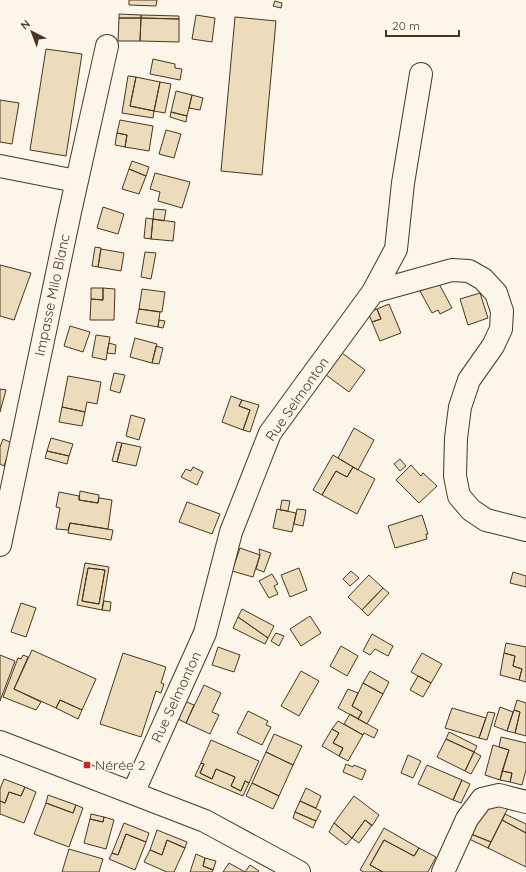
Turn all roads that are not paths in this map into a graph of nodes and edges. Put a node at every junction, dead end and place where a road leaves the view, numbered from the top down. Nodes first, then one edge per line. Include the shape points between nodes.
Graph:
1 (107, 46) dead end
2 (422, 74) dead end
3 (0, 166) edge
4 (76, 181) junction
5 (373, 292) junction
6 (526, 530) edge
7 (0, 545) edge
8 (0, 742) edge
9 (133, 793) junction
10 (526, 802) edge
11 (299, 872) edge
12 (443, 872) edge

1 - 4 street, Impasse Milo Blanc
2 - 5 street, Rue Selmonton via 403,183 396,249
3 - 4 street
4 - 7 street, Impasse Milo Blanc
5 - 6 street via 452,270 469,271 483,279 496,293 502,311 501,329 494,346 469,380 460,407 455,476 459,496 471,510 486,520
5 - 9 street, Rue Selmonton via 270,433 230,532 205,633
8 - 9 street
9 - 11 street via 205,821
10 - 12 street via 499,795 482,799 467,819

